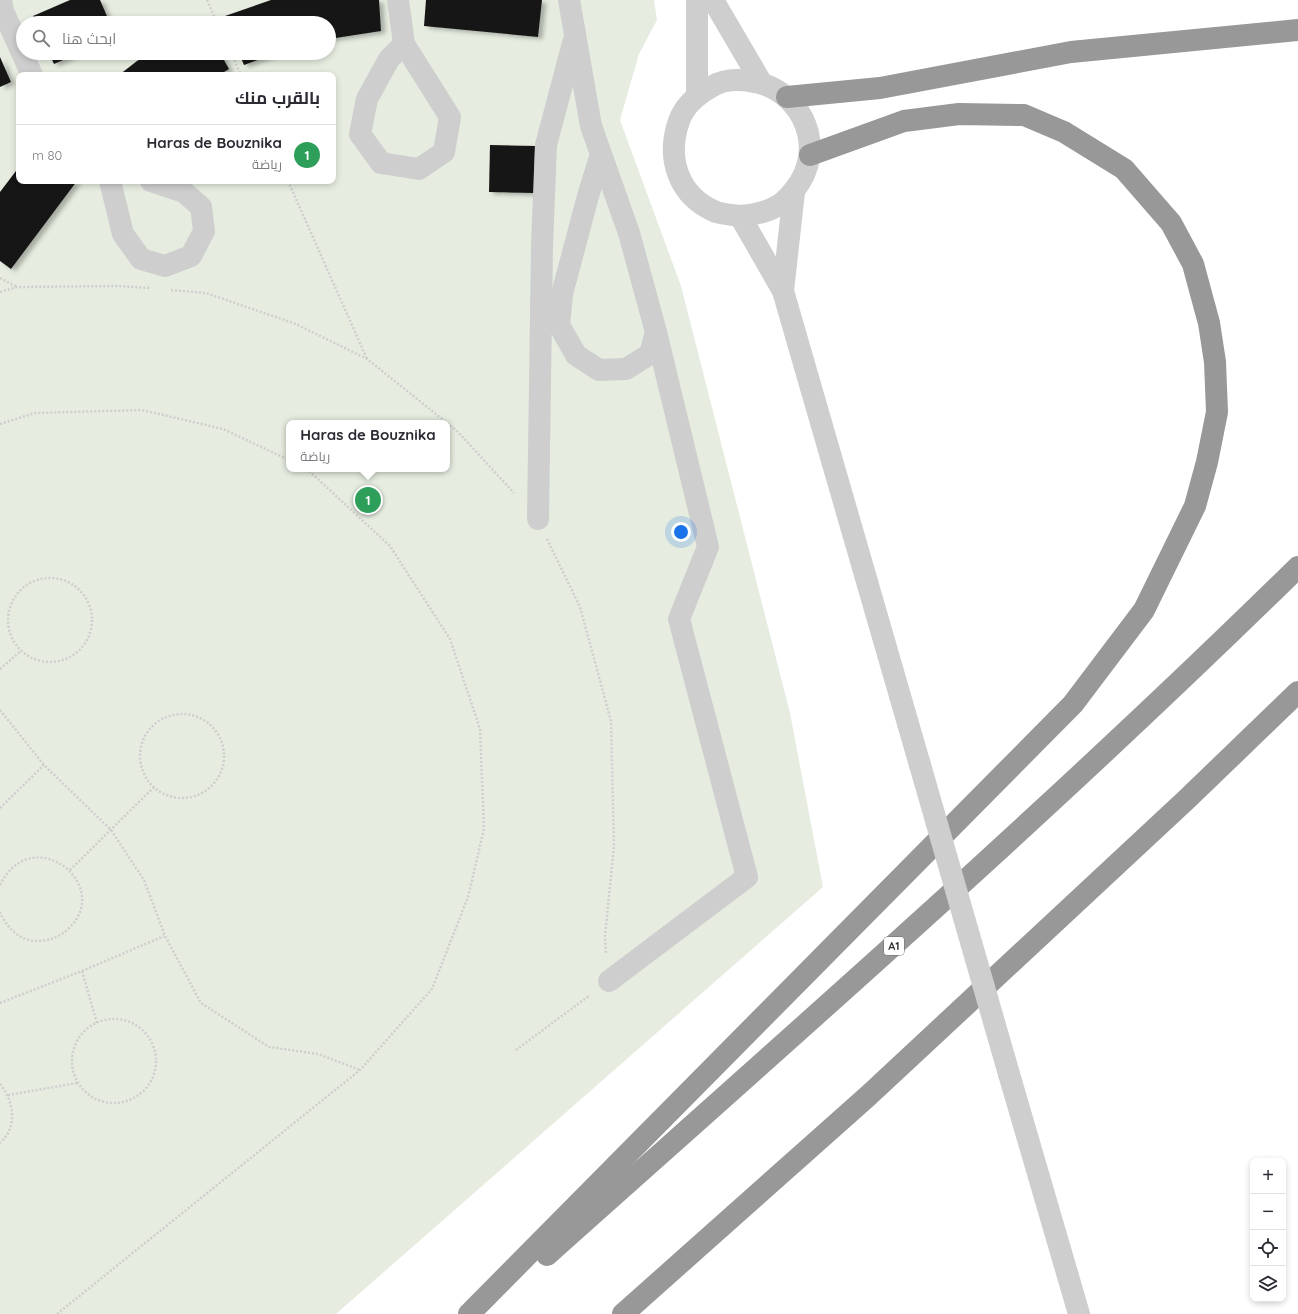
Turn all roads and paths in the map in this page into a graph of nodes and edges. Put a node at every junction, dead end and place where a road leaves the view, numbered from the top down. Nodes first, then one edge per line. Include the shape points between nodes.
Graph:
1 (1, 0) edge
2 (207, 0) edge
3 (398, 0) edge
4 (569, 0) edge
5 (697, 0) edge
6 (713, 0) edge
7 (214, 16) edge
8 (1298, 30) edge
9 (575, 36) junction
10 (16, 40) edge
11 (404, 44) junction
12 (25, 60) edge
13 (234, 60) edge
14 (31, 72) edge
15 (240, 72) edge
16 (761, 82) junction
17 (697, 96) junction
18 (787, 97) junction
19 (601, 154) junction
20 (810, 155) junction
21 (111, 184) edge
22 (160, 184) edge
23 (289, 184) edge
24 (794, 192) junction
25 (740, 216) junction
26 (0, 278) edge
27 (17, 287) junction
28 (158, 289) dead end
29 (166, 290) dead end
30 (783, 291) junction
31 (0, 292) edge
32 (656, 332) junction
33 (367, 359) junction
34 (443, 420) edge
35 (0, 424) edge
36 (450, 425) edge
37 (286, 459) edge
38 (310, 472) edge
39 (538, 519) junction
40 (1298, 567) edge
41 (21, 651) junction
42 (0, 669) edge
43 (1298, 692) edge
44 (0, 710) edge
45 (44, 765) junction
46 (154, 787) junction
47 (0, 808) edge
48 (111, 830) junction
49 (70, 870) junction
50 (0, 886) edge
51 (0, 912) edge
52 (164, 936) junction
53 (82, 971) junction
54 (609, 981) junction
55 (0, 1003) edge
56 (97, 1023) junction
57 (516, 1050) dead end
58 (360, 1070) junction
59 (77, 1083) junction
60 (0, 1084) edge
61 (8, 1095) junction
62 (0, 1143) edge
63 (56, 1314) edge
64 (469, 1314) edge
65 (480, 1314) edge
66 (623, 1314) edge
67 (1080, 1314) edge

1 - 10 street via 3,11
2 - 7 path
3 - 11 street
4 - 9 street
5 - 17 street
6 - 16 street
8 - 18 highway via 1071,52 880,88
9 - 19 street via 592,126
9 - 39 street via 546,144
11 - 11 street via 450,118 444,152 419,169 381,163 360,134 367,99 389,59
12 - 14 street
13 - 15 path
16 - 17 street via 739,79 716,84
16 - 18 street
17 - 25 street via 681,114 674,136 673,159 681,182 696,200 716,212
18 - 20 street via 798,109 806,124 810,139
19 - 32 street via 629,233
19 - 32 street via 562,294 559,325 576,355 599,370 626,369 650,354
20 - 24 street via 804,175
20 - 64 highway via 904,121 959,114 1024,115 1064,132 1124,169 1171,223 1193,264 1209,323 1215,362 1218,412 1195,506 1144,610 1073,704
21 - 22 street via 123,234 141,259 165,266 191,256 204,231 201,207 184,192
23 - 33 path
24 - 25 street via 778,205 760,214
24 - 30 street
25 - 30 street
26 - 27 path
27 - 28 path via 119,286
27 - 31 path
29 - 33 path via 206,293 296,324
30 - 67 street, bridge
32 - 54 street via 708,547 679,619 747,878
33 - 34 path
35 - 37 path via 35,413 142,410 223,429
36 - 39 path
38 - 58 path via 390,546 450,639 480,728 484,829 468,897 432,989
39 - 54 path via 580,607 611,721 614,846 604,936
40 - 65 highway, A1 via 1186,677 918,924
41 - 41 path via 42,662 53,662 65,660 83,646 92,625 88,602 80,591 58,579 33,582 23,588 15,597 8,619 9,631
41 - 42 path
43 - 66 highway via 868,1096
44 - 45 path
45 - 47 path
45 - 48 path
46 - 46 path via 174,798 197,796 207,790 221,772 224,750 213,728 191,715 166,718 156,724 142,744 140,755 146,778
46 - 48 path
48 - 49 path
48 - 52 path via 144,880
49 - 50 path via 60,862 48,858 35,858 13,867
49 - 51 path via 77,880 82,904 73,925 64,933 43,941 31,940 11,930
52 - 53 path
52 - 58 path via 201,1003 269,1047 318,1054
53 - 55 path
53 - 56 path
54 - 57 path
56 - 59 path via 79,1038 73,1048 73,1072
56 - 59 path via 122,1020 134,1024 144,1032 151,1042 155,1055 152,1077 138,1095 117,1103 94,1098
58 - 63 path
59 - 61 path
60 - 61 path
61 - 62 path via 12,1119 9,1130

